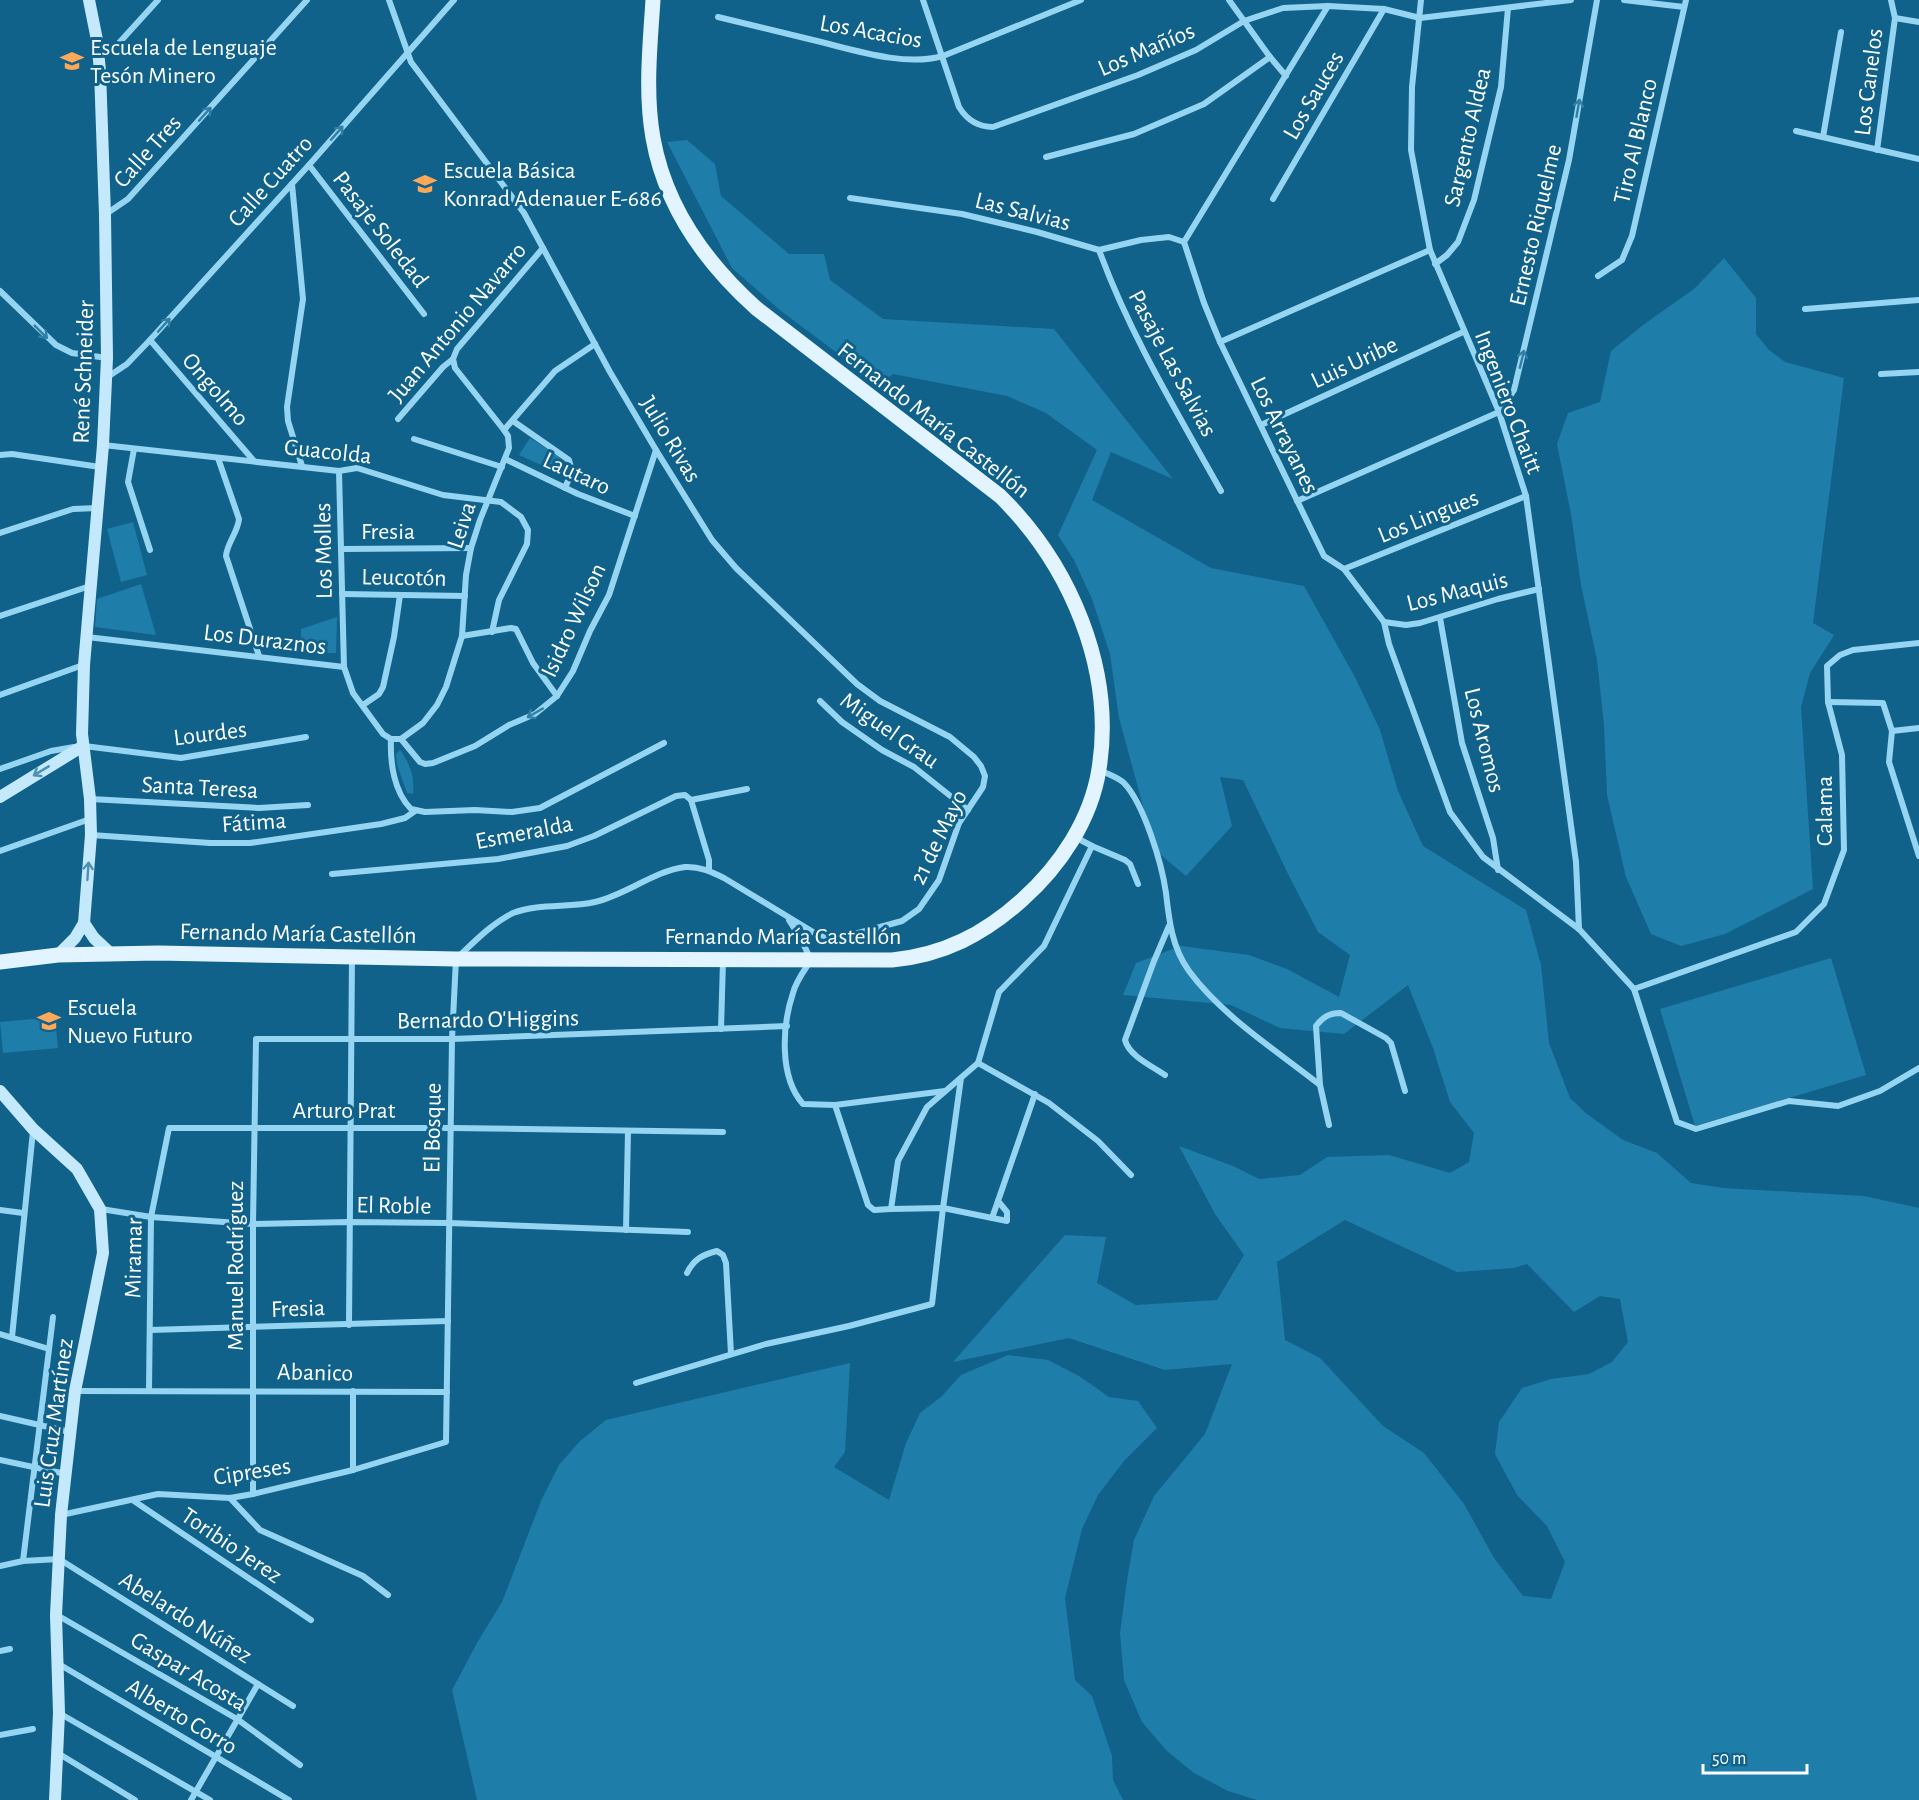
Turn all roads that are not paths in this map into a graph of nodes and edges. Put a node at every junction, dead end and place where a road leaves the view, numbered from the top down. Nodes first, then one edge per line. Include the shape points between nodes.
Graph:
1 (89, 0) edge
2 (158, 0) edge
3 (307, 0) edge
4 (389, 0) edge
5 (454, 0) edge
6 (653, 0) edge
7 (923, 0) edge
8 (1081, 0) edge
9 (1229, 0) edge
10 (1421, 0) edge
11 (1571, 0) edge
12 (1597, 0) edge
13 (1624, 0) edge
14 (1891, 0) edge
15 (1685, 4) edge
16 (1328, 6) junction
17 (1508, 8) junction
18 (1384, 9) junction
19 (718, 17) dead end
20 (1420, 18) junction
21 (1895, 18) junction
22 (1244, 21) junction
23 (1919, 22) edge
24 (1840, 32) dead end
25 (99, 53) junction
26 (406, 54) junction
27 (943, 57) junction
28 (1270, 57) junction
29 (1286, 76) junction
30 (1796, 130) dead end
31 (1823, 137) junction
32 (1877, 150) junction
33 (1046, 157) dead end
34 (1919, 159) edge
35 (309, 165) junction
36 (292, 184) junction
37 (850, 198) dead end
38 (1273, 199) dead end
39 (105, 214) junction
40 (1184, 242) junction
41 (543, 248) junction
42 (1099, 250) junction
43 (1430, 250) junction
44 (1435, 264) junction
45 (1598, 276) dead end
46 (0, 291) edge
47 (1919, 300) edge
48 (1805, 309) dead end
49 (424, 314) dead end
50 (1463, 332) junction
51 (150, 340) junction
52 (1220, 342) junction
53 (595, 344) junction
54 (106, 358) junction
55 (453, 359) junction
56 (1919, 372) edge
57 (1881, 374) dead end
58 (106, 378) junction
59 (1498, 412) junction
60 (398, 419) dead end
61 (513, 421) junction
62 (1260, 425) junction
63 (504, 430) junction
64 (414, 439) dead end
65 (103, 445) junction
66 (134, 448) junction
67 (656, 450) junction
68 (0, 455) edge
69 (218, 458) junction
70 (506, 459) junction
71 (255, 461) junction
72 (302, 466) junction
73 (100, 467) junction
74 (502, 468) junction
75 (339, 471) junction
76 (565, 488) junction
77 (1221, 490) dead end
78 (1526, 496) junction
79 (488, 499) junction
80 (1297, 501) junction
81 (97, 507) junction
82 (635, 516) junction
83 (0, 533) edge
84 (471, 548) junction
85 (341, 549) junction
86 (150, 550) dead end
87 (1344, 569) junction
88 (91, 586) junction
89 (1539, 589) junction
90 (342, 594) junction
91 (400, 595) junction
92 (465, 596) junction
93 (0, 616) edge
94 (1440, 618) junction
95 (1384, 622) junction
96 (492, 632) junction
97 (462, 636) junction
98 (86, 637) junction
99 (1919, 644) edge
100 (259, 656) junction
101 (84, 665) junction
102 (344, 667) junction
103 (0, 694) edge
104 (557, 696) junction
105 (820, 701) dead end
106 (1828, 702) junction
107 (363, 705) junction
108 (1919, 728) edge
109 (1892, 731) junction
110 (306, 737) dead end
111 (401, 739) junction
112 (391, 740) junction
113 (664, 743) dead end
114 (83, 746) junction
115 (0, 769) edge
116 (983, 770) joint
117 (1099, 770) junction
118 (747, 789) dead end
119 (0, 797) edge
120 (90, 799) junction
121 (691, 800) junction
122 (308, 805) dead end
123 (968, 810) junction
124 (415, 811) junction
125 (90, 818) junction
126 (91, 835) junction
127 (1074, 837) junction
128 (1092, 846) junction
129 (0, 851) edge
130 (1919, 856) edge
131 (1498, 870) junction
132 (709, 871) junction
133 (332, 874) dead end
134 (1138, 884) dead end
135 (787, 916) junction
136 (84, 923) junction
137 (1169, 926) junction
138 (1579, 929) junction
139 (110, 953) junction
140 (58, 954) junction
141 (351, 957) junction
142 (456, 958) junction
143 (723, 960) junction
144 (811, 960) junction
145 (0, 962) edge
146 (1634, 989) junction
147 (787, 1026) junction
148 (721, 1029) junction
149 (256, 1039) joint
150 (351, 1039) junction
151 (452, 1040) junction
152 (978, 1063) junction
153 (1919, 1068) edge
154 (1165, 1075) dead end
155 (961, 1078) junction
156 (1320, 1085) junction
157 (0, 1091) edge
158 (946, 1091) junction
159 (1405, 1091) dead end
160 (1035, 1094) junction
161 (835, 1106) junction
162 (1329, 1125) dead end
163 (169, 1128) joint
164 (255, 1128) junction
165 (351, 1128) junction
166 (451, 1128) junction
167 (33, 1129) junction
168 (628, 1131) junction
169 (723, 1132) dead end
170 (1131, 1175) dead end
171 (998, 1201) junction
172 (943, 1208) junction
173 (100, 1209) junction
174 (891, 1209) junction
175 (0, 1210) edge
176 (23, 1213) junction
177 (151, 1217) junction
178 (992, 1218) junction
179 (349, 1222) junction
180 (449, 1223) junction
181 (253, 1224) junction
182 (626, 1230) junction
183 (688, 1232) dead end
184 (687, 1273) dead end
185 (53, 1317) dead end
186 (448, 1321) junction
187 (349, 1324) junction
188 (253, 1327) junction
189 (150, 1330) junction
190 (0, 1334) edge
191 (12, 1336) junction
192 (49, 1349) junction
193 (731, 1354) junction
194 (636, 1383) dead end
195 (252, 1390) junction
196 (75, 1391) junction
197 (149, 1391) junction
198 (353, 1391) junction
199 (447, 1392) junction
200 (0, 1416) edge
201 (40, 1426) junction
202 (70, 1432) junction
203 (446, 1442) joint
204 (0, 1460) edge
205 (36, 1468) junction
206 (353, 1470) junction
207 (66, 1474) junction
208 (253, 1494) junction
209 (230, 1498) junction
210 (134, 1501) junction
211 (61, 1515) junction
212 (59, 1559) junction
213 (23, 1561) junction
214 (0, 1566) edge
215 (388, 1596) dead end
216 (56, 1614) junction
217 (311, 1620) dead end
218 (10, 1649) dead end
219 (0, 1651) edge
220 (57, 1663) junction
221 (258, 1684) junction
222 (293, 1706) dead end
223 (58, 1713) junction
224 (237, 1719) junction
225 (33, 1729) dead end
226 (0, 1735) edge
227 (56, 1752) junction
228 (215, 1756) junction
229 (300, 1765) dead end
230 (195, 1792) junction
231 (55, 1800) edge
232 (135, 1800) edge
233 (191, 1800) edge
234 (210, 1800) edge
235 (289, 1800) edge

1 - 25 main road, René Schneider
2 - 25 street via 118,44
39 -> 3 street, Calle Tres via 128,199
4 - 26 street, Julio Rivas
5 - 26 street, Calle Cuatro
6 - 117 main road, Fernando María Castellón via 649,79 653,137 669,194 682,220 720,272 756,308 984,483 1033,532 1068,589 1092,653 1101,714
7 - 27 street, Los Mañíos
8 - 27 street, Los Acacios
9 - 22 street
10 - 20 street, Ingeniero Chaitt
11 - 17 street, Los Mañíos
59 -> 12 street, Ernesto Riquelme via 1514,390 1534,307 1569,160
13 - 15 street
14 - 21 street, Los Canelos
15 - 45 street, Tiro Al Blanco via 1632,236 1622,260
16 - 18 street, Los Mañíos
16 - 22 street, Los Mañíos via 1283,8
16 - 29 street
17 - 20 street, Los Mañíos
17 - 44 street, Sargento Aldea via 1501,87 1474,200 1458,242
18 - 20 street, Los Mañíos
18 - 38 street, Los Sauces
19 - 27 street, Los Acacios via 880,55 918,60
20 - 43 street, Ingeniero Chaitt via 1412,87 1411,150
21 - 23 street, Los Canelos
21 - 32 street, Los Canelos
22 - 27 street, Los Mañíos via 1196,50 1138,75 993,127 974,123 963,114
22 - 28 street
24 - 31 street
25 - 39 main road, René Schneider
35 -> 26 street, Calle Cuatro
26 - 41 street, Julio Rivas via 524,213
28 - 29 street
28 - 33 street via 1204,104 1134,134
29 - 40 street
30 - 31 street
31 - 32 street
32 - 34 street
35 - 36 street, Calle Cuatro
35 - 49 street, Pasaje Soledad
51 -> 36 street, Calle Cuatro
36 - 72 street via 303,300 287,407
37 - 42 street, Las Salvias via 962,214
39 - 54 main road, René Schneider
40 - 42 street, Las Salvias via 1169,237
40 - 52 street, Los Arrayanes
41 - 53 street, Julio Rivas
41 - 55 street, Juan Antonio Navarro via 457,349
42 - 77 street, Pasaje Las Salvias via 1147,360
43 - 44 street, Ingeniero Chaitt
43 - 52 street
44 - 50 street, Ingeniero Chaitt
46 -> 54 street via 56,345 72,354
47 - 48 street
50 - 59 street, Ingeniero Chaitt
50 - 62 street, Luis Uribe
51 - 58 street, Calle Cuatro via 127,364
51 - 71 street, Ongolmo
52 - 62 street, Los Arrayanes
53 - 61 street via 555,371
53 - 67 street, Julio Rivas
54 - 58 main road, René Schneider
55 - 60 street, Juan Antonio Navarro
55 - 63 street via 455,369
56 - 57 street
58 - 65 main road, René Schneider
59 - 78 street, Ingeniero Chaitt
59 - 80 street
61 - 63 street
61 - 76 street via 569,460 572,471
62 - 80 street, Los Arrayanes
63 - 70 street, Leiva via 509,443
64 - 74 street
65 - 66 street, Guacolda
65 - 73 main road, René Schneider
66 - 69 street, Guacolda
66 - 86 street via 128,482
67 - 82 street, Isidro Wilson
67 - 116 street, Julio Rivas via 712,540 736,568 857,684 880,701 950,737
68 - 73 street
69 - 71 street, Guacolda
69 - 100 street via 239,522 226,556
70 - 74 street, Leiva
70 - 76 street, Lautaro
71 - 72 street, Guacolda
72 - 75 street, Guacolda
73 - 81 main road, René Schneider
74 - 79 street, Leiva
75 - 79 street, Guacolda via 357,468 443,495
75 - 85 street, Los Molles
76 - 82 street, Lautaro
78 - 87 street, Los Lingues
78 - 89 street, Ingeniero Chaitt
79 - 84 street, Leiva
79 - 96 street, Guacolda via 515,511 529,535 499,600
80 - 87 street, Los Arrayanes via 1323,556
81 - 83 street via 73,509
81 - 88 main road, René Schneider
82 - 104 street, Isidro Wilson via 609,595
84 - 85 street, Fresia
84 - 92 street, Leiva
85 - 90 street, Los Molles
87 - 95 street, Los Arrayanes
88 - 93 street
88 - 98 main road, René Schneider
89 - 94 street, Los Maquis
89 - 138 street, Ingeniero Chaitt via 1576,862
90 - 91 street, Leucotón
90 - 102 street, Los Molles
91 - 92 street, Leucotón
91 - 107 street via 383,687
92 - 97 street, Leiva
94 - 95 street, Los Maquis via 1406,625
94 - 131 street, Los Aromos via 1462,743 1493,838
95 - 131 street, Los Arrayanes via 1450,812 1483,857
96 - 97 street
96 - 104 street via 516,629 533,663
97 - 111 street, Leiva via 437,705 423,723
98 - 100 street, Los Duraznos
98 - 101 main road, René Schneider
99 - 106 street, Calama via 1853,650 1840,655 1827,666
100 - 102 street, Los Duraznos
101 - 103 street
101 - 114 main road, René Schneider
102 - 107 street, Los Duraznos via 349,685
104 -> 111 street, Isidro Wilson via 535,714 433,763 420,762
105 - 123 street, Miguel Grau via 842,722 882,750 914,766
106 - 109 street via 1883,703
106 - 146 street, Calama via 1842,755 1844,850 1824,904 1796,932
107 - 112 street, Los Duraznos
108 - 109 street
109 - 130 street via 1889,762
110 - 114 street, Lourdes via 181,758
111 - 112 street
112 - 124 street via 391,761 400,793
113 - 124 street via 540,808 512,812
114 - 115 street, Lourdes via 51,751
114 -> 119 main road
114 - 120 main road, René Schneider
116 - 123 street, 21 de Mayo via 983,787
117 - 127 main road, Fernando María Castellón
117 - 137 street via 1122,781 1144,815 1166,891
118 - 121 street, Esmeralda
120 - 122 street, Santa Teresa via 259,808
120 - 125 main road, René Schneider
121 - 132 street
121 - 133 street, Esmeralda via 685,795 669,798 594,836 555,848 498,859
123 - 135 street, 21 de Mayo via 953,837 939,880 912,916 879,929 830,938 811,932
124 - 126 street, Fátima via 381,825 250,843
125 - 126 main road, René Schneider
125 - 129 street
136 -> 126 main road, René Schneider
127 - 128 street
127 - 144 main road, Fernando María Castellón via 1027,895 963,942 907,959
128 - 134 street via 1130,864
128 - 152 street via 1044,946 999,992
131 - 138 street, Los Arrayanes
132 - 135 street, 21 de Mayo
132 - 142 street, 21 de Mayo via 681,868 607,899 513,914
135 - 144 street
136 - 139 main road
136 - 140 main road
137 - 154 street via 1125,1040 1132,1053
137 - 156 street via 1189,971 1231,1016
138 - 146 street, Los Arrayanes
139 - 140 main road, Fernando María Castellón
139 - 141 main road, Fernando María Castellón
140 - 145 main road, Fernando María Castellón
141 - 142 main road, Fernando María Castellón
141 - 150 street
142 - 143 main road, Fernando María Castellón
142 - 151 street, El Bosque
143 - 144 main road, Fernando María Castellón
143 - 148 street
144 - 147 street via 792,993
146 - 153 street via 1677,1122 1696,1129 1789,1101 1838,1106 1881,1091
147 - 148 street, Bernardo O'Higgins
147 - 161 street via 785,1056 794,1095 803,1104
148 - 151 street, Bernardo O'Higgins
149 - 150 street, Bernardo O'Higgins
149 - 164 street, Manuel Rodríguez
150 - 151 street, Bernardo O'Higgins
150 - 165 street
151 - 166 street, El Bosque
152 - 155 street
152 - 160 street
155 - 158 street
155 - 172 street
156 - 159 street via 1316,1026 1322,1018 1341,1013 1391,1043
156 - 162 street
157 - 167 main road, Luis Cruz Martínez
158 - 161 street
158 - 174 street via 927,1107 898,1161
160 - 170 street via 1098,1141
160 - 171 street
161 - 174 street via 868,1204 874,1210
163 - 164 street, Arturo Prat
163 - 177 street, Miramar
164 - 165 street, Arturo Prat
164 - 181 street, Manuel Rodríguez
165 - 166 street, Arturo Prat
165 - 179 street
166 - 168 street, Arturo Prat
166 - 180 street, El Bosque
167 - 173 main road, Luis Cruz Martínez via 77,1169
167 - 176 street
168 - 169 street, Arturo Prat
168 - 182 street
171 - 178 street
171 - 178 street via 1007,1212 1007,1221
172 - 174 street
172 - 178 street
172 - 193 street via 932,1304
173 - 177 street, El Roble
173 - 196 main road, Luis Cruz Martínez via 103,1253
175 - 176 street
176 - 191 street
177 - 181 street, El Roble
177 - 189 street, Miramar
179 - 180 street, El Roble
179 - 181 street, El Roble
179 - 187 street
180 - 182 street, El Roble
180 - 186 street, El Bosque
181 - 188 street, Manuel Rodríguez
182 - 183 street, El Roble
184 - 193 street via 698,1257 717,1251 723,1255
185 - 192 street
186 - 187 street, Fresia
186 - 199 street, El Bosque
187 - 188 street, Fresia
188 - 189 street, Fresia
188 - 195 street, Manuel Rodríguez
189 - 197 street, Miramar
190 - 191 street
191 - 192 street
192 - 201 street
193 - 194 street
195 - 197 street, Abanico
195 - 198 street, Abanico
195 - 208 street, Manuel Rodríguez
196 - 197 street, Abanico
196 - 202 main road, Luis Cruz Martínez
198 - 199 street, Abanico
198 - 206 street
199 - 203 street, El Bosque
200 - 201 street
201 - 202 street
201 - 205 street
202 - 207 main road, Luis Cruz Martínez
203 - 206 street, Cipreses
204 - 205 street
205 - 207 street
205 - 213 street
206 - 208 street, Cipreses
207 - 211 main road, Luis Cruz Martínez
208 - 209 street, Cipreses
209 - 210 street, Cipreses via 158,1494
209 - 215 street via 260,1530 363,1576
210 - 211 street, Cipreses
210 - 217 street, Toribio Jerez
211 - 212 main road, Luis Cruz Martínez
212 - 213 street
212 - 216 main road, Luis Cruz Martínez
212 - 221 street, Abelardo Núñez
213 - 214 street
216 - 220 main road, Luis Cruz Martínez
216 - 224 street, Gaspar Acosta
218 - 219 street
220 - 223 main road, Luis Cruz Martínez
220 - 228 street, Alberto Corro
221 - 222 street, Abelardo Núñez
221 - 224 street
223 - 227 main road, Luis Cruz Martínez
223 - 230 street
224 - 228 street
224 - 229 street, Gaspar Acosta
225 - 226 street
227 - 231 main road, Luis Cruz Martínez
227 - 232 street
228 - 230 street
228 - 235 street, Alberto Corro
230 - 233 street
230 - 234 street

